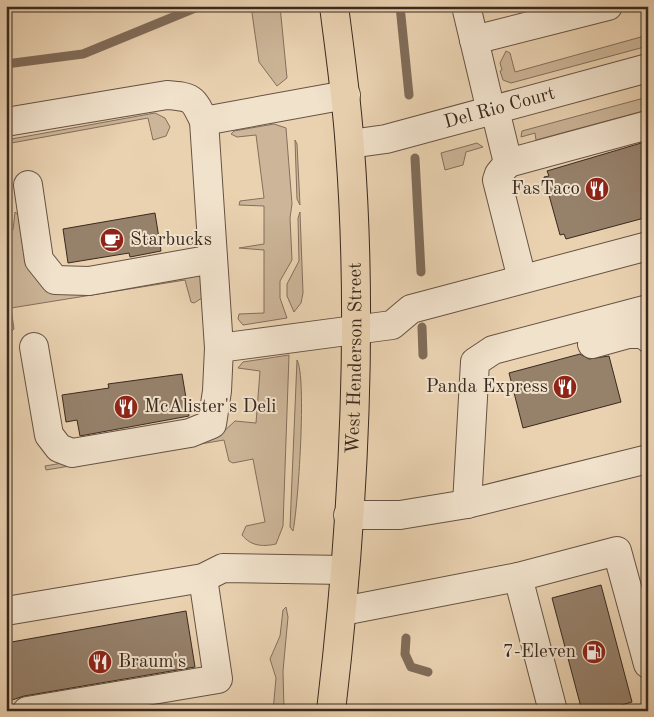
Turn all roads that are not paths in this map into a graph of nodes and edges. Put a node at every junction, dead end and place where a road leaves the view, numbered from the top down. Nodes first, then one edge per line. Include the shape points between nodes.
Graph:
1 (334, 6) edge
2 (466, 6) edge
3 (608, 6) edge
4 (474, 40) junction
5 (648, 68) edge
6 (346, 95) junction
7 (493, 111) junction
8 (204, 121) junction
9 (6, 122) edge
10 (648, 125) edge
11 (350, 144) junction
12 (508, 163) junction
13 (28, 185) dead end
14 (648, 246) edge
15 (213, 259) junction
16 (522, 279) junction
17 (648, 309) edge
18 (355, 329) junction
19 (648, 338) edge
20 (34, 347) dead end
21 (219, 348) junction
22 (474, 375) junction
23 (648, 459) edge
24 (467, 504) junction
25 (348, 515) junction
26 (345, 570) junction
27 (518, 577) junction
28 (203, 578) junction
29 (6, 611) edge
30 (343, 611) junction
31 (648, 664) edge
32 (218, 679) junction
33 (27, 711) edge
34 (122, 711) edge
35 (331, 711) edge
36 (553, 711) edge

1 - 6 main road, West Henderson Street
2 - 4 street
3 - 4 street
4 - 7 street
5 - 7 street, Del Rio Court
6 - 8 street
6 - 11 main road, West Henderson Street
7 - 11 street, Del Rio Court via 386,139
7 - 12 street
8 - 9 street via 195,102 183,96 167,95
8 - 15 street
10 - 12 street
11 - 18 main road, West Henderson Street
12 - 16 street via 497,180
13 - 15 street via 39,260 55,280 89,282
14 - 16 street
15 - 21 street
16 - 18 street via 411,309 392,325
17 - 22 street via 493,350 475,362
18 - 21 street
18 - 25 main road, West Henderson Street
19 - 22 street via 644,334 628,334 509,366 481,370
20 - 21 street via 48,435 59,448 72,454 190,432 212,424
22 - 24 street
23 - 24 street
24 - 25 street via 400,515
25 - 26 main road, West Henderson Street
26 - 28 street via 223,568
26 - 30 main road, West Henderson Street
27 - 30 street
27 - 31 street via 616,551
27 - 36 street
28 - 29 street
28 - 32 street
30 - 35 main road, West Henderson Street
32 - 33 street
32 - 34 street via 221,694

